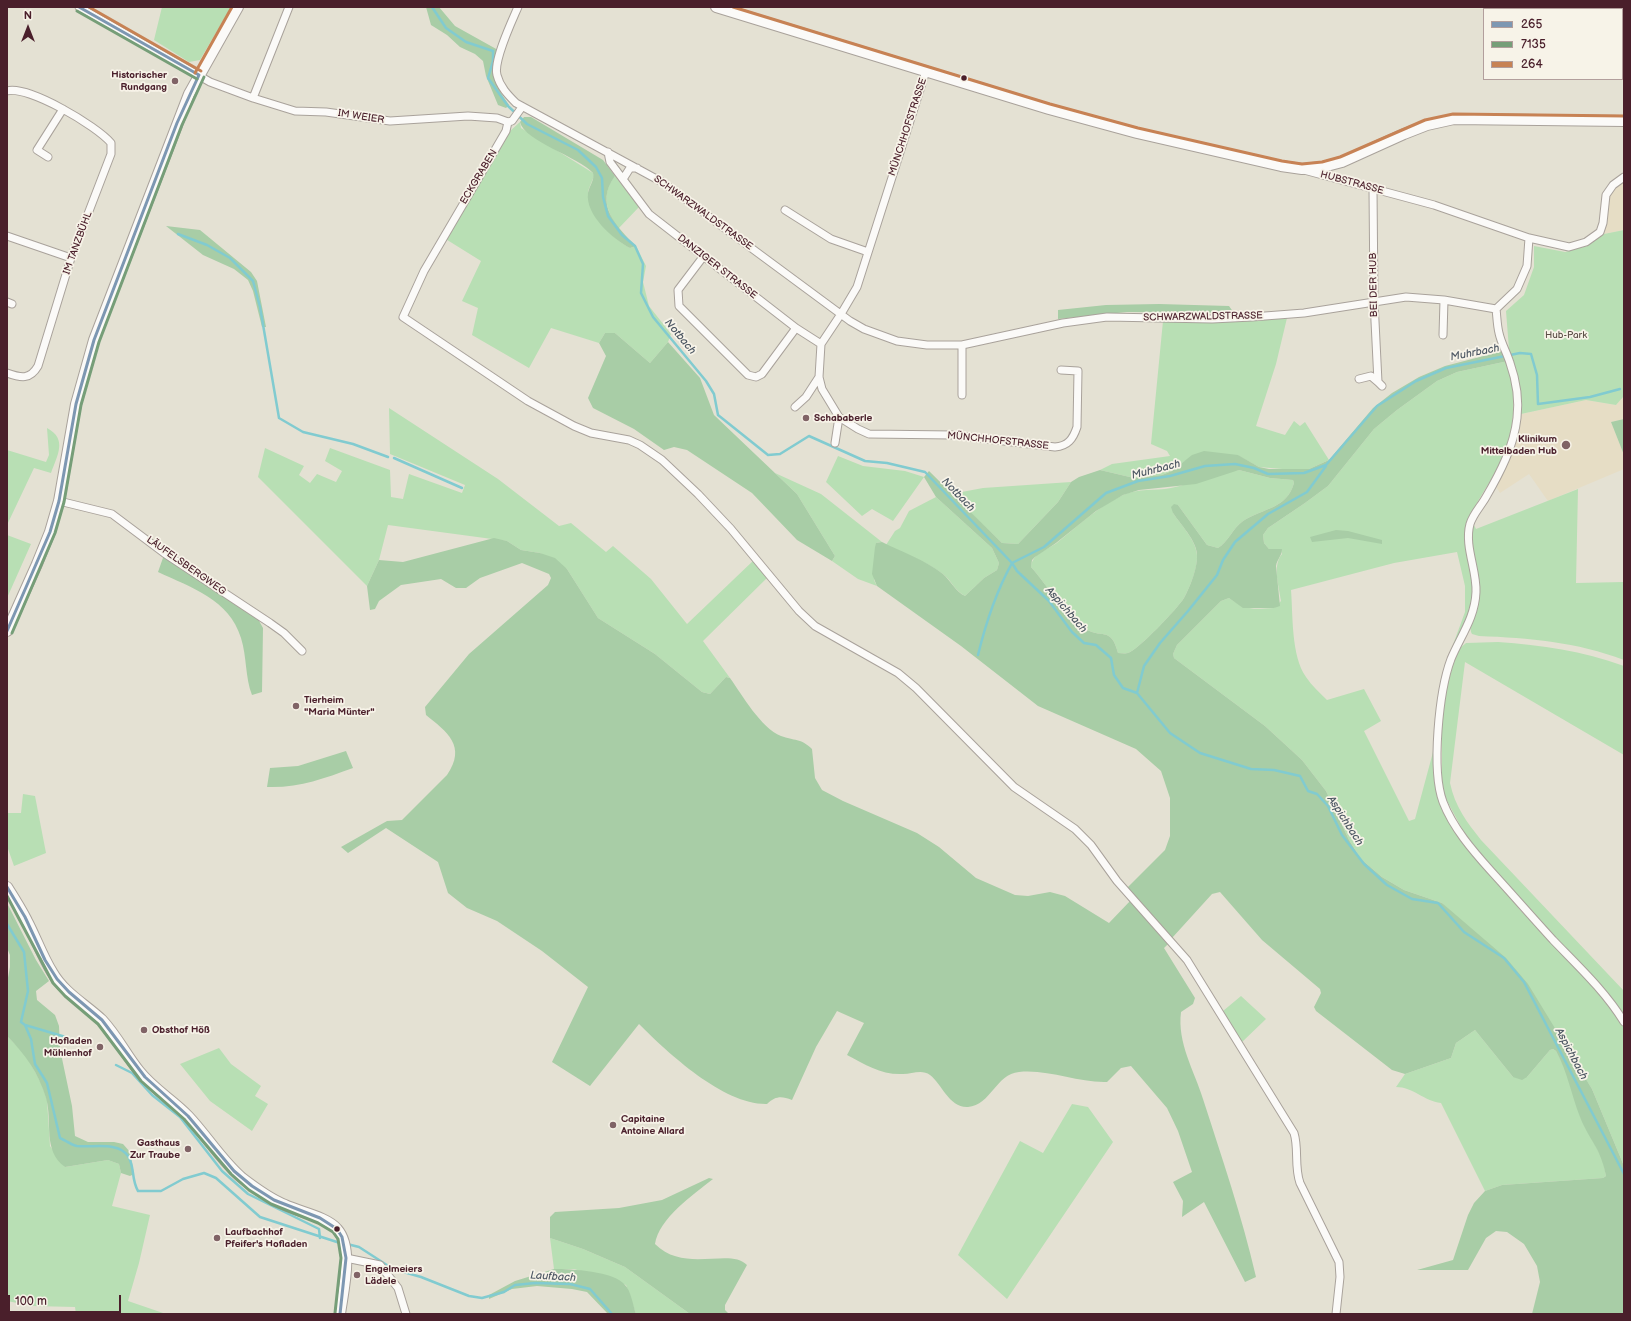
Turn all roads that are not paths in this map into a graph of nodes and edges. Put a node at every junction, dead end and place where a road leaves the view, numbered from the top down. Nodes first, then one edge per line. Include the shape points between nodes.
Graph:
1 (79, 7) edge
2 (238, 7) edge
3 (289, 7) edge
4 (518, 7) edge
5 (716, 7) edge
6 (94, 11) edge
7 (926, 71) junction
8 (199, 75) junction
9 (7, 91) edge
10 (252, 98) junction
11 (520, 109) junction
12 (63, 110) junction
13 (510, 121) junction
14 (1624, 121) edge
15 (37, 150) junction
16 (608, 152) junction
17 (32, 157) dead end
18 (48, 157) dead end
19 (637, 168) junction
20 (1302, 169) junction
21 (1624, 177) edge
22 (623, 179) junction
23 (1374, 189) junction
24 (785, 210) dead end
25 (7, 236) edge
26 (1529, 238) junction
27 (868, 252) junction
28 (703, 257) junction
29 (72, 258) junction
30 (1444, 300) junction
31 (1374, 301) junction
32 (1496, 309) junction
33 (841, 314) junction
34 (796, 328) junction
35 (1443, 335) dead end
36 (821, 344) junction
37 (962, 345) junction
38 (1060, 370) dead end
39 (7, 374) edge
40 (819, 377) junction
41 (1358, 379) dead end
42 (962, 394) dead end
43 (795, 407) dead end
44 (839, 417) junction
45 (835, 443) dead end
46 (59, 501) junction
47 (7, 631) edge
48 (302, 651) dead end
49 (7, 887) edge
50 (1624, 1022) edge
51 (346, 1258) junction
52 (340, 1314) edge
53 (406, 1314) edge
54 (1336, 1314) edge

1 - 6 street, IM WEIER
2 - 8 main road
3 - 10 street
4 - 11 street, SCHWARZWALDSTRASSE via 500,52 496,74 504,91
5 - 7 main road, HUBSTRASSE
6 - 8 street, IM WEIER
7 - 20 main road, HUBSTRASSE via 1137,133
7 - 27 street, MÜNCHHOFSTRASSE
8 - 10 street, IM WEIER
8 - 46 main road via 177,123 84,369
9 - 12 street, IM TANZBÜHL via 26,92
10 - 13 street, IM WEIER via 296,111 326,112 390,121 468,116
11 - 13 street
11 - 16 street, SCHWARZWALDSTRASSE
12 - 15 street
12 - 29 street, IM TANZBÜHL via 100,133 111,143 111,154
13 - 54 street, ECKGRABEN via 446,230 403,318 528,401 591,433 629,440 662,460 731,529 799,611 815,626 898,673 1014,787 1075,829 1091,845 1117,881 1187,960 1294,1133 1297,1141 1297,1175 1339,1262
14 - 20 main road via 1454,119 1427,125 1342,162
15 - 17 street
15 - 18 street
16 - 19 street, SCHWARZWALDSTRASSE
16 - 22 street, DANZIGER STRASSE via 610,162
19 - 22 street via 630,168
19 - 33 street, SCHWARZWALDSTRASSE via 662,182
20 - 23 street, HUBSTRASSE
21 - 26 street, HUBSTRASSE via 1613,185 1606,195 1600,232 1586,242 1569,247
22 - 28 street, DANZIGER STRASSE via 649,214
23 - 26 street, HUBSTRASSE via 1434,205
23 - 31 street, BEI DER HUB
24 - 27 street via 831,239
25 - 29 street
26 - 32 street via 1527,266 1517,289
27 - 33 street, MÜNCHHOFSTRASSE via 857,287
28 - 34 street, DANZIGER STRASSE
28 - 34 street via 678,290 679,306 748,375 756,377 762,374
29 - 39 street, IM TANZBÜHL via 38,366 34,373 26,377
30 - 31 street, SCHWARZWALDSTRASSE via 1406,297
30 - 32 street, SCHWARZWALDSTRASSE
30 - 35 street
31 - 37 street, SCHWARZWALDSTRASSE via 1304,313 1252,317 1107,318 1062,323
31 - 41 street, BEI DER HUB via 1380,384 1371,376
32 - 50 street via 1499,333 1515,380 1517,420 1500,472 1470,525 1469,539 1476,593 1463,637 1445,678 1440,702 1440,788 1443,803 1477,855 1530,916 1591,979
33 - 36 street, MÜNCHHOFSTRASSE
33 - 37 street, SCHWARZWALDSTRASSE via 864,329 897,341 927,345
34 - 36 street, DANZIGER STRASSE
36 - 40 street, MÜNCHHOFSTRASSE
37 - 42 street
38 - 44 street, MÜNCHHOFSTRASSE via 1078,371 1077,427 1068,443 1062,446 953,435 869,434
40 - 43 street, MÜNCHHOFSTRASSE via 808,394
40 - 44 street, MÜNCHHOFSTRASSE via 822,389
44 - 45 street
46 - 47 main road via 40,558
46 - 48 street, LÄUFELSBERGWEG via 112,514 164,553 284,633
49 - 51 main road via 27,920 52,973 72,996 102,1021 149,1083 189,1117 242,1178 284,1205 326,1220 338,1229 345,1246
51 - 52 main road
51 - 53 street via 380,1265 398,1288

